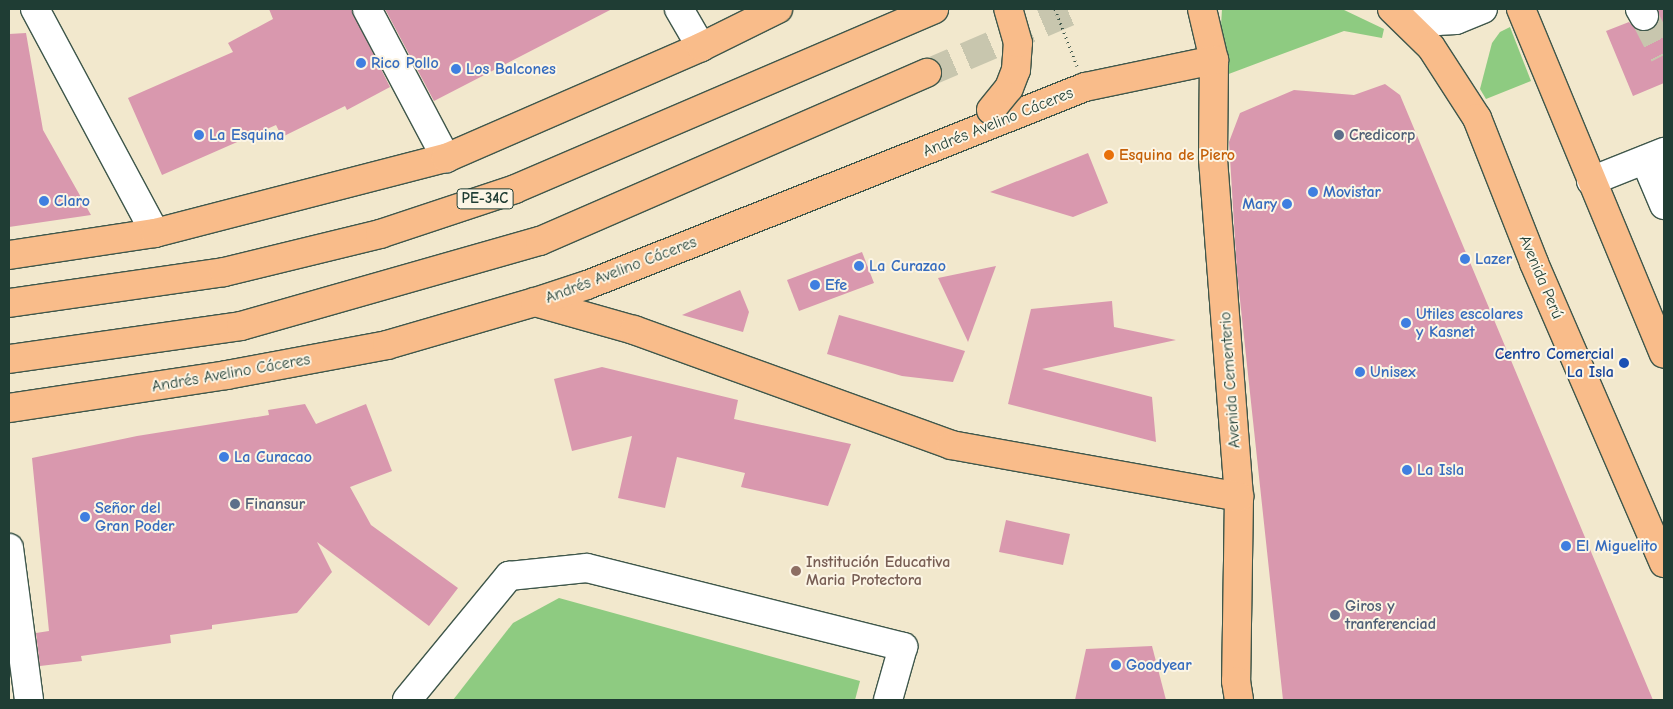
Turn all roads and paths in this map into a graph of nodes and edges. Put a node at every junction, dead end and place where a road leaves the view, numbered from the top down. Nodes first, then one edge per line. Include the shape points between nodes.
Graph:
1 (35, 9) edge
2 (367, 9) edge
3 (679, 9) edge
4 (778, 9) edge
5 (934, 9) edge
6 (1008, 9) edge
7 (1055, 9) edge
8 (1202, 9) edge
9 (1392, 9) edge
10 (1398, 9) edge
11 (1483, 9) edge
12 (1521, 9) edge
13 (701, 47) junction
14 (1214, 60) junction
15 (1077, 66) dead end
16 (927, 73) tunnel mouth
17 (959, 139) junction
18 (1655, 156) edge
19 (446, 158) junction
20 (1591, 181) junction
21 (1664, 205) edge
22 (155, 233) junction
23 (9, 255) edge
24 (535, 302) junction
25 (9, 303) edge
26 (1662, 341) edge
27 (9, 360) edge
28 (9, 408) edge
29 (1239, 497) junction
30 (9, 548) edge
31 (1664, 563) edge
32 (29, 700) edge
33 (408, 700) edge
34 (888, 700) edge
35 (1239, 700) edge

1 - 22 street
2 - 19 street
3 - 13 street
4 - 13 main road
5 - 25 main road, PE-34C via 515,189 380,234 224,272
6 - 17 main road, bridge via 1018,43 1016,70 1009,88 991,110
7 - 15 path, bridge
8 - 14 main road, Avenida Cementerio
9 - 31 main road, Avenida Perú via 1431,47 1477,118 1534,263
10 - 11 street via 1436,21 1456,20
12 - 20 main road
13 - 19 main road
14 - 17 main road, Andrés Avelino Cáceres via 1085,87
14 - 29 main road, Avenida Cementerio via 1213,159
16 - 27 main road via 540,241 241,326
17 - 24 main road, Andrés Avelino Cáceres via 587,285
18 - 20 street
18 - 21 street
19 - 22 main road
20 - 26 main road
22 - 23 main road
24 - 28 main road, Andrés Avelino Cáceres via 387,345 227,375
24 - 29 main road via 634,330 951,445
29 - 35 main road, Avenida Cementerio via 1236,681
30 - 32 street
33 - 34 street via 509,576 588,568 903,647

